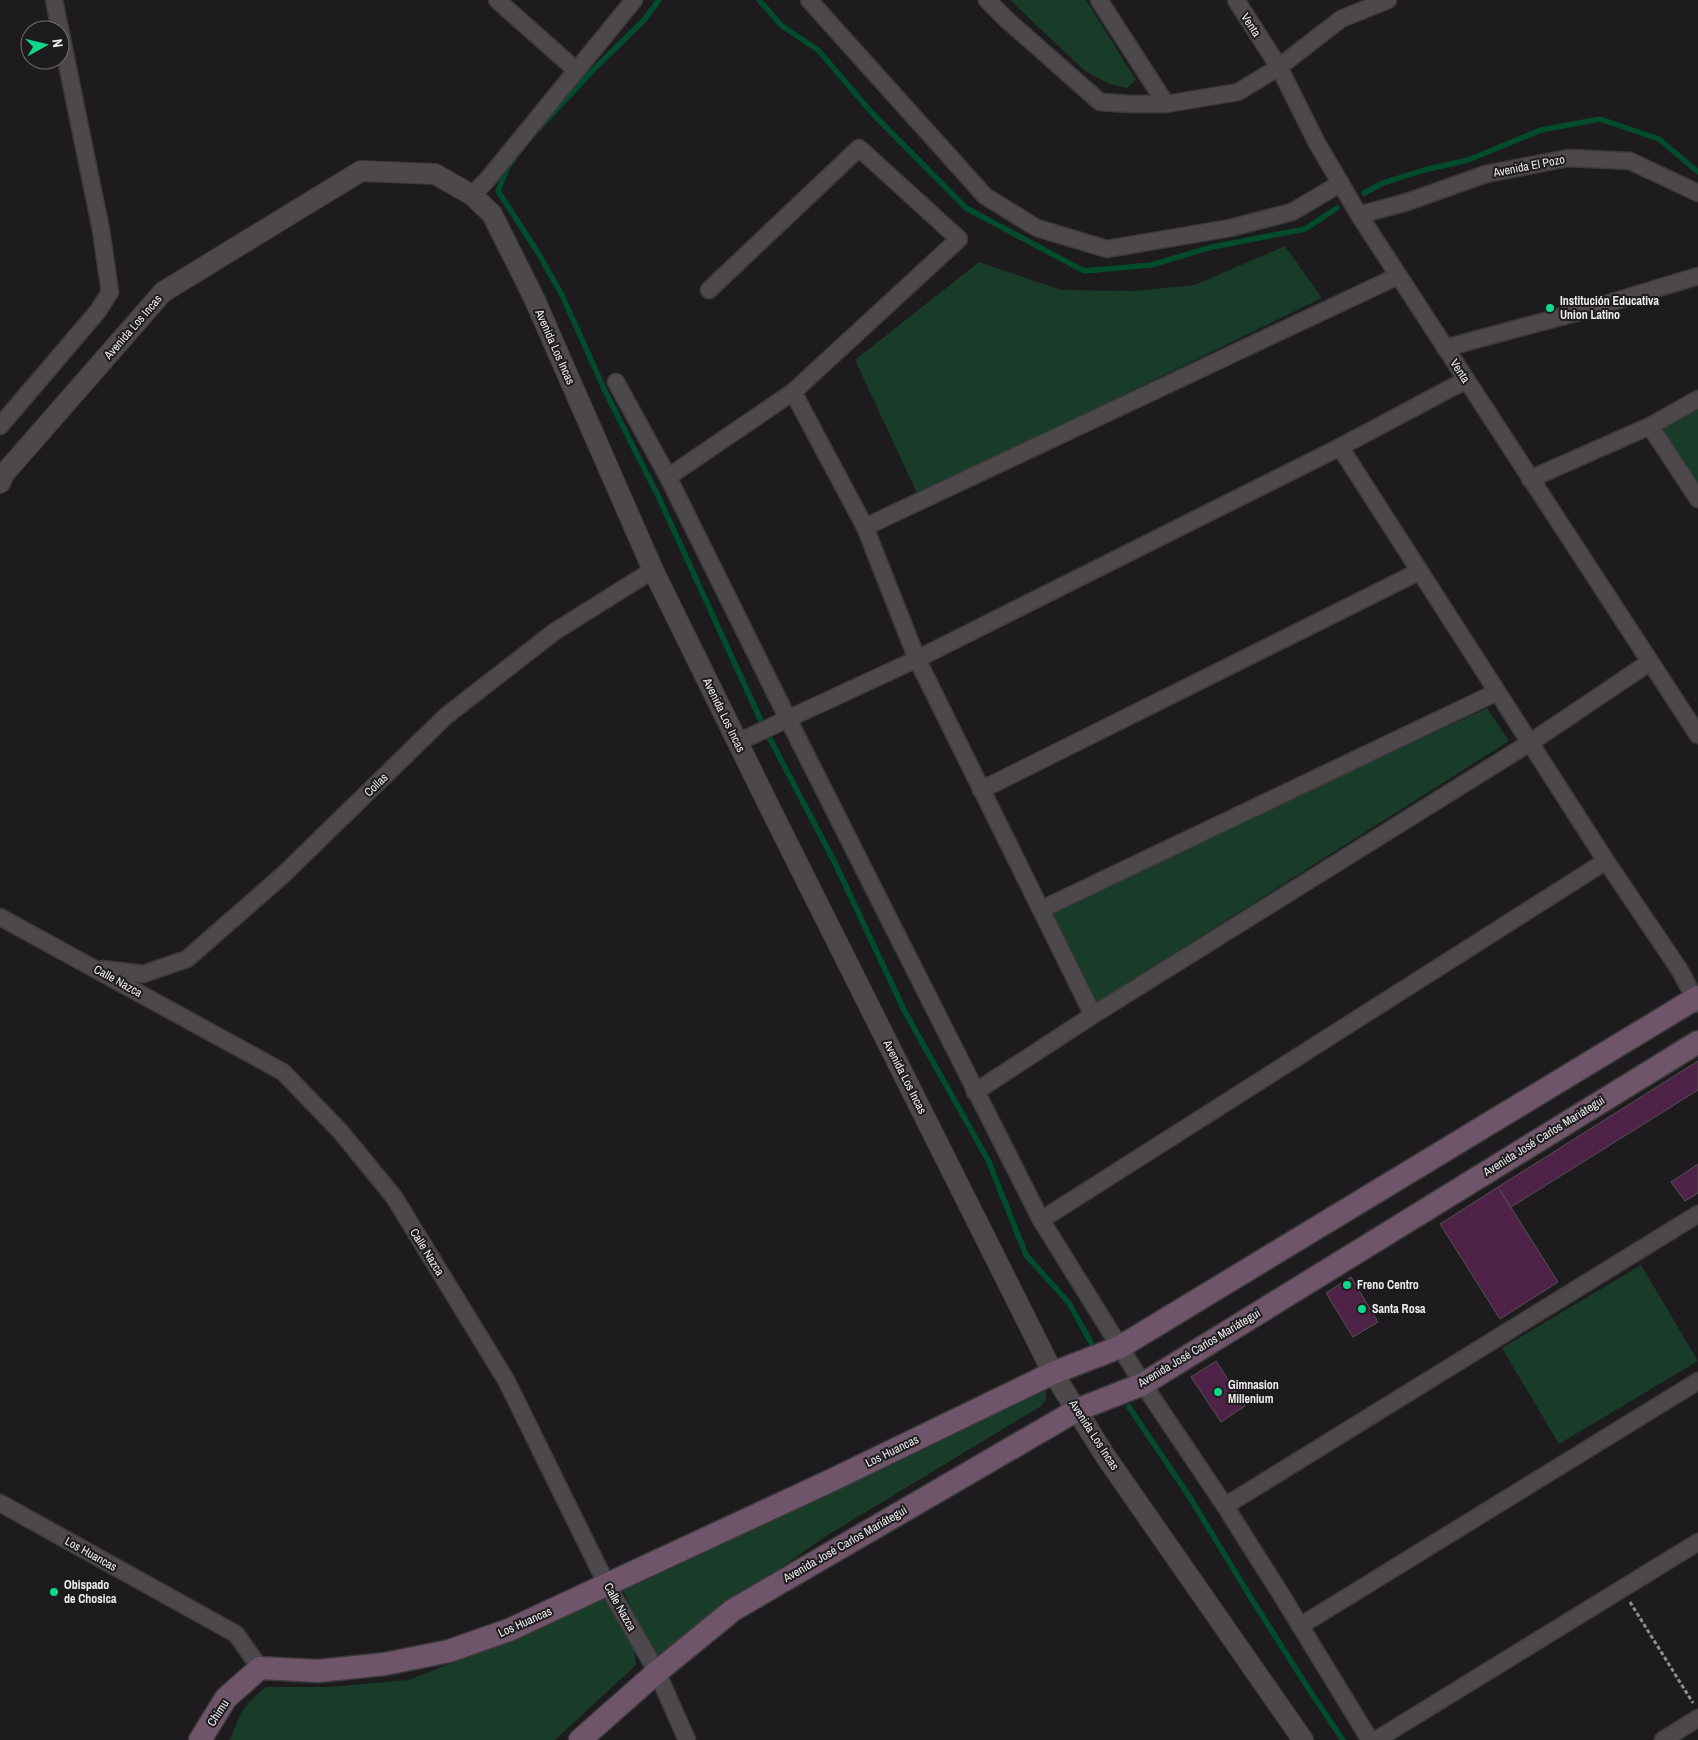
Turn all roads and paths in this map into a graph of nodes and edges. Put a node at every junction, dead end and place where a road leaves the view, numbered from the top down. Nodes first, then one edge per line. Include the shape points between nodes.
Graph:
1 (54, 0) edge
2 (497, 0) edge
3 (634, 0) edge
4 (810, 0) edge
5 (987, 0) edge
6 (1099, 0) edge
7 (1236, 0) edge
8 (1388, 0) edge
9 (1278, 67) junction
10 (576, 70) junction
11 (1166, 104) junction
12 (1341, 183) junction
13 (1698, 193) edge
14 (472, 195) junction
15 (1359, 215) junction
16 (1398, 276) junction
17 (1698, 276) edge
18 (709, 290) dead end
19 (1445, 348) junction
20 (1466, 380) junction
21 (616, 382) dead end
22 (793, 392) junction
23 (1698, 400) edge
24 (0, 426) edge
25 (1650, 426) junction
26 (1340, 447) junction
27 (668, 477) junction
28 (1530, 479) junction
29 (0, 482) edge
30 (1698, 499) edge
31 (864, 528) junction
32 (653, 570) junction
33 (1420, 571) junction
34 (917, 659) junction
35 (1650, 662) junction
36 (1497, 692) junction
37 (788, 719) junction
38 (1698, 735) edge
39 (738, 742) junction
40 (1531, 742) junction
41 (982, 790) junction
42 (1606, 860) junction
43 (1042, 909) junction
44 (0, 917) edge
45 (95, 968) junction
46 (1697, 1000) edge
47 (1093, 1015) junction
48 (1698, 1042) edge
49 (975, 1092) junction
50 (1698, 1214) edge
51 (1041, 1220) junction
52 (1120, 1347) junction
53 (1053, 1373) junction
54 (1698, 1381) edge
55 (1142, 1384) junction
56 (1077, 1410) junction
57 (0, 1503) edge
58 (1225, 1506) junction
59 (1698, 1542) edge
60 (607, 1584) junction
61 (1622, 1589) junction
62 (1300, 1626) junction
63 (260, 1668) junction
64 (657, 1672) junction
65 (1698, 1711) edge
66 (1698, 1718) edge
67 (200, 1740) edge
68 (580, 1740) edge
69 (687, 1740) edge
70 (1303, 1740) edge
71 (1370, 1740) edge
72 (1376, 1740) edge
73 (1663, 1740) edge

1 - 24 street via 101,230 110,292 98,311
2 - 10 street
3 - 10 street
4 - 12 street via 986,196 1037,228 1107,249 1230,228 1292,212
5 - 11 street via 1100,102
6 - 11 street
7 - 9 street, Venta
8 - 9 street via 1341,19
9 - 11 street via 1238,92
9 - 12 street, Venta
10 - 14 street via 488,180
12 - 15 street, Venta
13 - 15 street, Avenida El Pozo via 1630,161 1568,158 1486,174
14 - 29 street, Avenida Los Incas via 435,174 361,171 163,292
14 - 32 street, Avenida Los Incas via 492,214 534,298
15 - 16 street, Venta
16 - 19 street, Venta
16 - 31 street
17 - 19 street
18 - 22 street via 859,148 959,238
19 - 20 street, Venta
20 - 26 street
20 - 28 street, Venta
21 - 27 street
22 - 27 street
22 - 31 street
23 - 25 street
25 - 28 street
25 - 30 street
26 - 33 street
26 - 34 street
27 - 37 street
28 - 35 street, Venta
31 - 34 street
32 - 39 street, Avenida Los Incas
32 - 45 street, Collas via 554,632 446,716 284,874 187,959 143,974
33 - 36 street
33 - 41 street
34 - 37 street
34 - 41 street
35 - 38 street, Venta
35 - 40 street
36 - 40 street
36 - 43 street
37 - 39 street
37 - 49 street
39 - 53 street, Avenida Los Incas
40 - 42 street
40 - 47 street
41 - 43 street
42 - 46 street
42 - 51 street
43 - 47 street
44 - 45 street, Calle Nazca
45 - 60 street, Calle Nazca via 283,1072 340,1131 394,1197 506,1380
46 - 52 main road
47 - 49 street
48 - 55 main road, Avenida José Carlos Mariátegui
49 - 51 street
50 - 58 street
51 - 52 street
52 - 53 main road
52 - 55 street
53 - 56 street, Avenida Los Incas
53 - 60 main road, Los Huancas
54 - 62 street
55 - 56 main road, Avenida José Carlos Mariátegui
55 - 58 street
56 - 64 main road, Avenida José Carlos Mariátegui via 733,1610
56 - 70 street, Avenida Los Incas
57 - 63 street, Los Huancas via 236,1634
58 - 62 street
59 - 61 street
60 - 63 main road, Los Huancas via 509,1630 449,1651 385,1664 318,1671
60 - 64 street, Calle Nazca
61 - 65 path
61 - 72 street
62 - 71 street
63 - 67 main road, Chimu via 226,1698
64 - 68 main road, Avenida José Carlos Mariátegui
64 - 69 street, Calle Nazca
66 - 73 street

